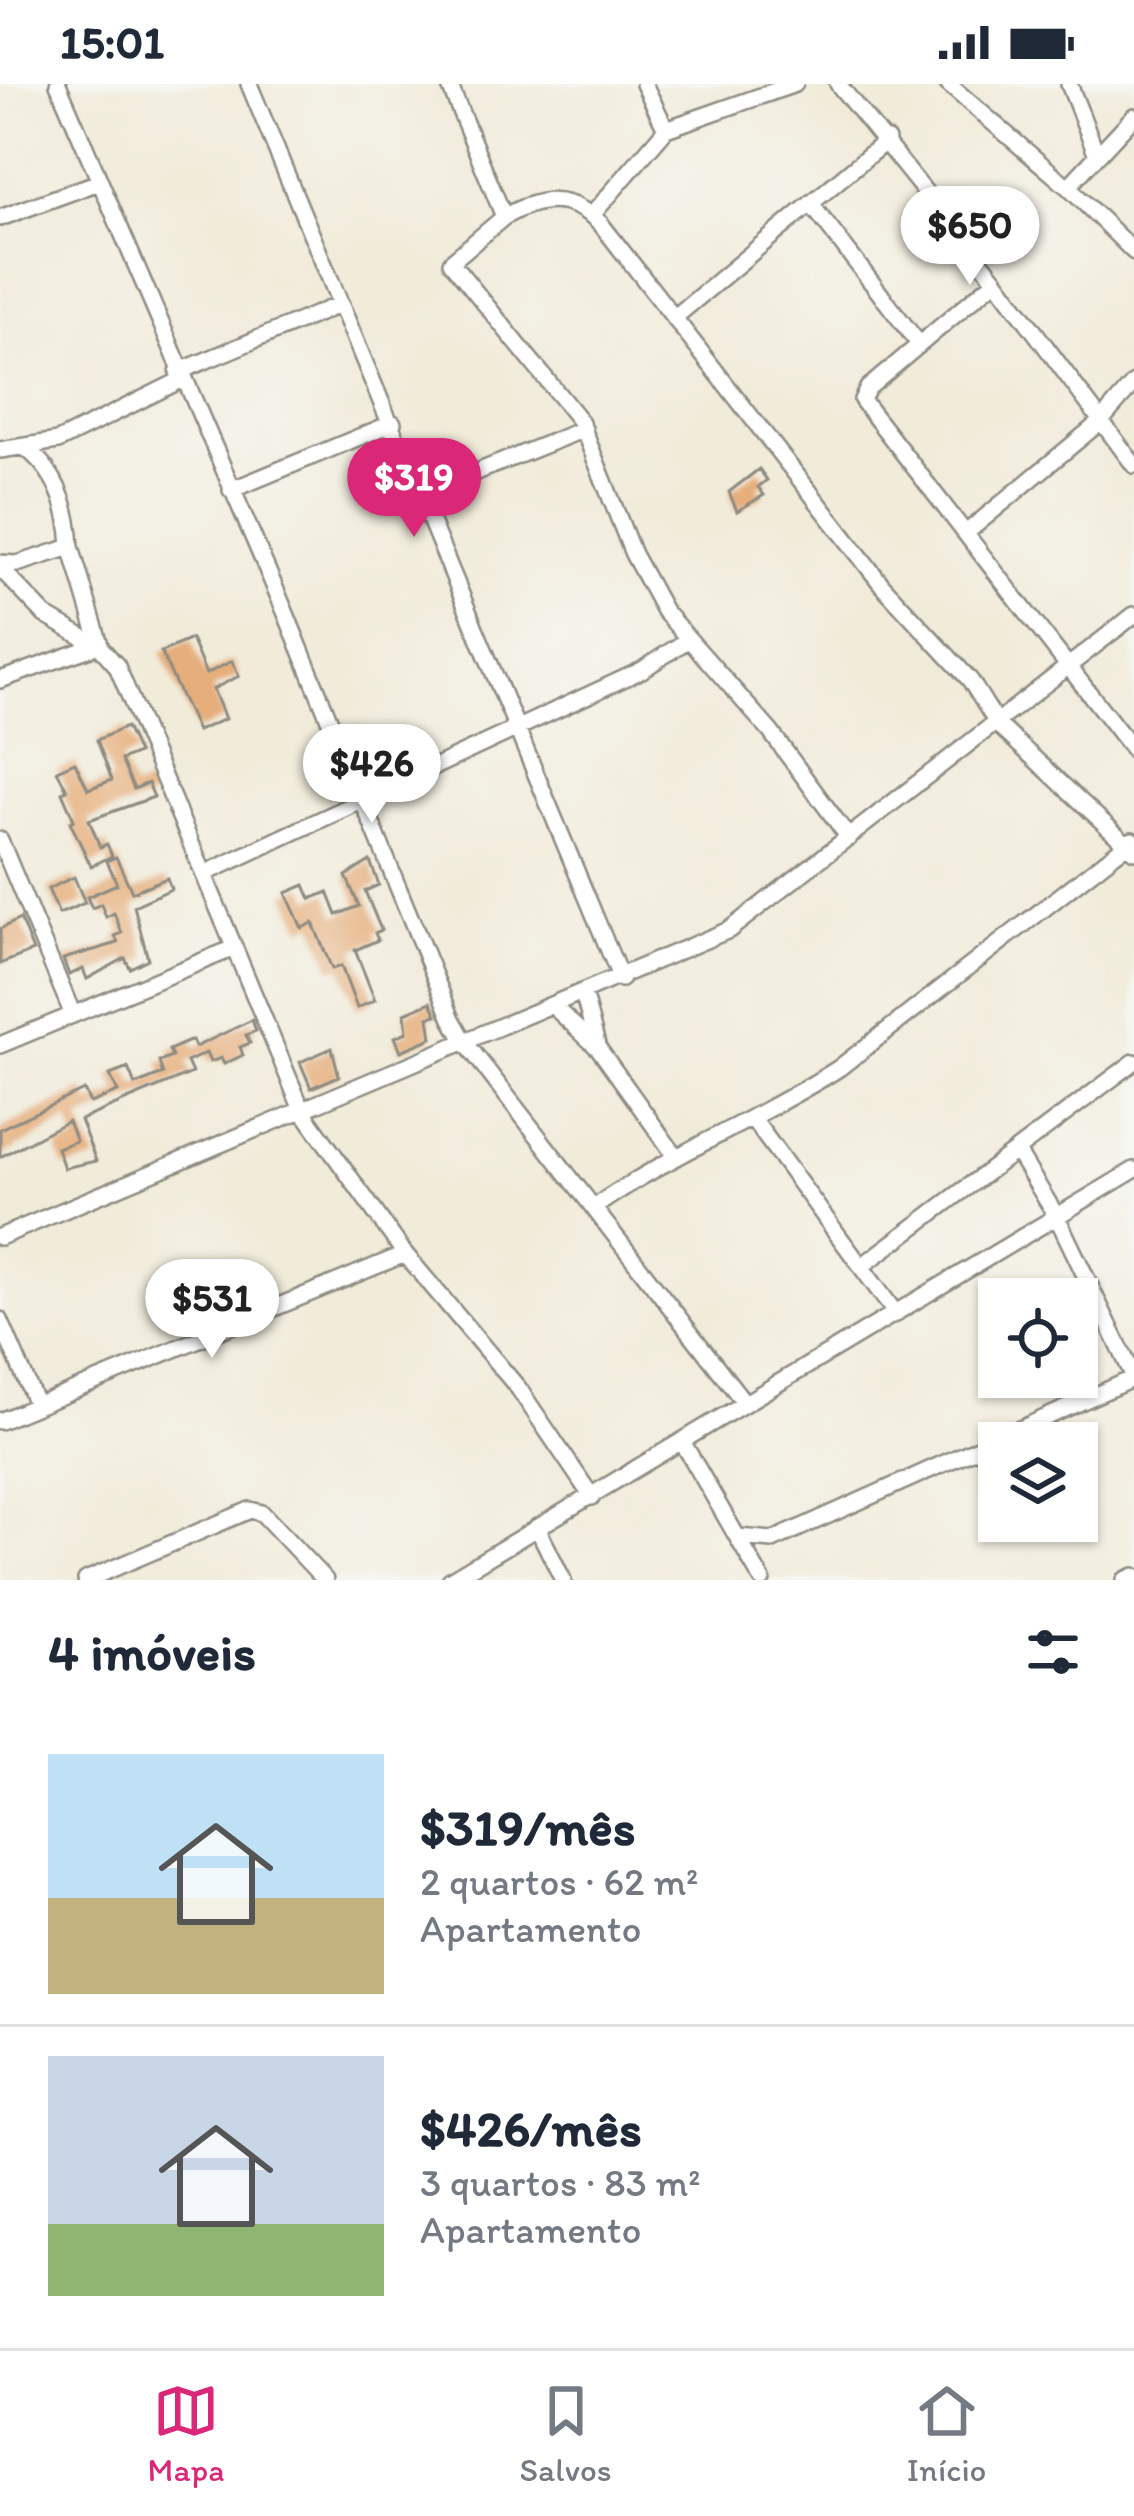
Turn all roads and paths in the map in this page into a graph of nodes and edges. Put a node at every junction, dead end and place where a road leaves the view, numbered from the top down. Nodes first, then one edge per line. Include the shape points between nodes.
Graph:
1 (58, 84) edge
2 (249, 84) edge
3 (449, 84) edge
4 (644, 84) edge
5 (795, 84) edge
6 (838, 84) edge
7 (976, 84) edge
8 (1069, 84) edge
9 (953, 88) edge
10 (1134, 116) edge
11 (666, 129) junction
12 (887, 140) junction
13 (1097, 155) junction
14 (99, 182) junction
15 (1068, 187) junction
16 (811, 204) junction
17 (592, 215) junction
18 (504, 217) junction
19 (0, 218) edge
20 (1134, 252) edge
21 (996, 280) junction
22 (340, 304) junction
23 (676, 316) junction
24 (919, 344) junction
25 (180, 376) junction
26 (1134, 383) edge
27 (1100, 422) junction
28 (393, 423) junction
29 (584, 429) junction
30 (58, 441) junction
31 (24, 447) junction
32 (0, 450) edge
33 (49, 465) junction
34 (1134, 465) edge
35 (231, 490) junction
36 (422, 494) junction
37 (966, 532) junction
38 (71, 547) junction
39 (1, 571) edge
40 (1134, 615) edge
41 (689, 639) junction
42 (99, 647) junction
43 (1070, 667) junction
44 (0, 680) edge
45 (998, 725) junction
46 (518, 729) junction
47 (1134, 751) edge
48 (365, 801) junction
49 (849, 838) junction
50 (1131, 845) edge
51 (2, 847) edge
52 (204, 874) junction
53 (234, 948) junction
54 (621, 979) junction
55 (584, 993) junction
56 (553, 1006) junction
57 (73, 1015) junction
58 (465, 1042) junction
59 (0, 1045) edge
60 (599, 1049) junction
61 (1134, 1062) edge
62 (302, 1110) junction
63 (752, 1118) junction
64 (1018, 1153) junction
65 (674, 1154) junction
66 (1134, 1170) edge
67 (596, 1205) junction
68 (1057, 1217) junction
69 (0, 1237) edge
70 (405, 1254) junction
71 (862, 1266) junction
72 (896, 1314) junction
73 (0, 1320) edge
74 (1134, 1377) edge
75 (744, 1402) junction
76 (37, 1406) junction
77 (0, 1421) edge
78 (682, 1443) junction
79 (592, 1497) junction
80 (537, 1527) junction
81 (738, 1538) junction
82 (772, 1540) junction
83 (1134, 1576) edge
84 (762, 1579) edge
85 (86, 1580) edge
86 (325, 1580) edge
87 (450, 1580) edge
88 (563, 1580) edge
89 (1125, 1580) edge

1 - 14 street
2 - 22 street
3 - 18 street
4 - 11 street
5 - 11 street
6 - 12 street
7 - 9 street
8 - 13 street
9 - 15 street
10 - 13 street
11 - 17 street
12 - 16 street
12 - 21 street
13 - 15 street
14 - 19 street
14 - 25 street
15 - 20 street
16 - 23 street
16 - 24 street
17 - 18 street via 559,199
17 - 23 street
18 - 29 street via 451,262
21 - 24 street
21 - 27 street
22 - 25 street
22 - 28 street
23 - 45 street
24 - 37 street via 862,400
25 - 30 street
25 - 35 street
26 - 27 street
27 - 34 street
27 - 37 street
28 - 35 street
28 - 36 street
29 - 36 street
29 - 41 street via 649,587
30 - 31 street
30 - 33 street
31 - 32 street
31 - 33 street
33 - 38 street
35 - 48 street
36 - 46 street
37 - 43 street
38 - 39 street
38 - 42 street
39 - 42 street via 45,615
40 - 43 street
41 - 46 street
41 - 49 street
42 - 44 street
42 - 52 street via 117,667
43 - 45 street
43 - 47 street
45 - 49 street
45 - 50 street
46 - 48 street
46 - 54 street
48 - 52 street
48 - 58 street
49 - 54 street via 729,930
50 - 63 street via 857,1055
51 - 57 street
52 - 53 street
53 - 57 street
53 - 62 street
54 - 55 street
55 - 56 street
55 - 60 street
56 - 58 street
56 - 60 street
57 - 59 street
58 - 62 street
58 - 67 street
60 - 65 street
61 - 64 street
62 - 69 street
62 - 70 street
63 - 65 street
63 - 71 street
64 - 68 street
64 - 71 street
65 - 67 street
66 - 68 street
67 - 75 street
68 - 72 street
68 - 74 street
70 - 76 street
70 - 79 street via 519,1389
71 - 72 street
72 - 75 street
73 - 76 street
74 - 82 street
75 - 78 street
76 - 77 street
78 - 79 street
78 - 81 street
79 - 80 street
80 - 87 street
80 - 88 street
81 - 82 street
81 - 84 street
82 - 84 street
83 - 89 street
85 - 86 street via 250,1510

